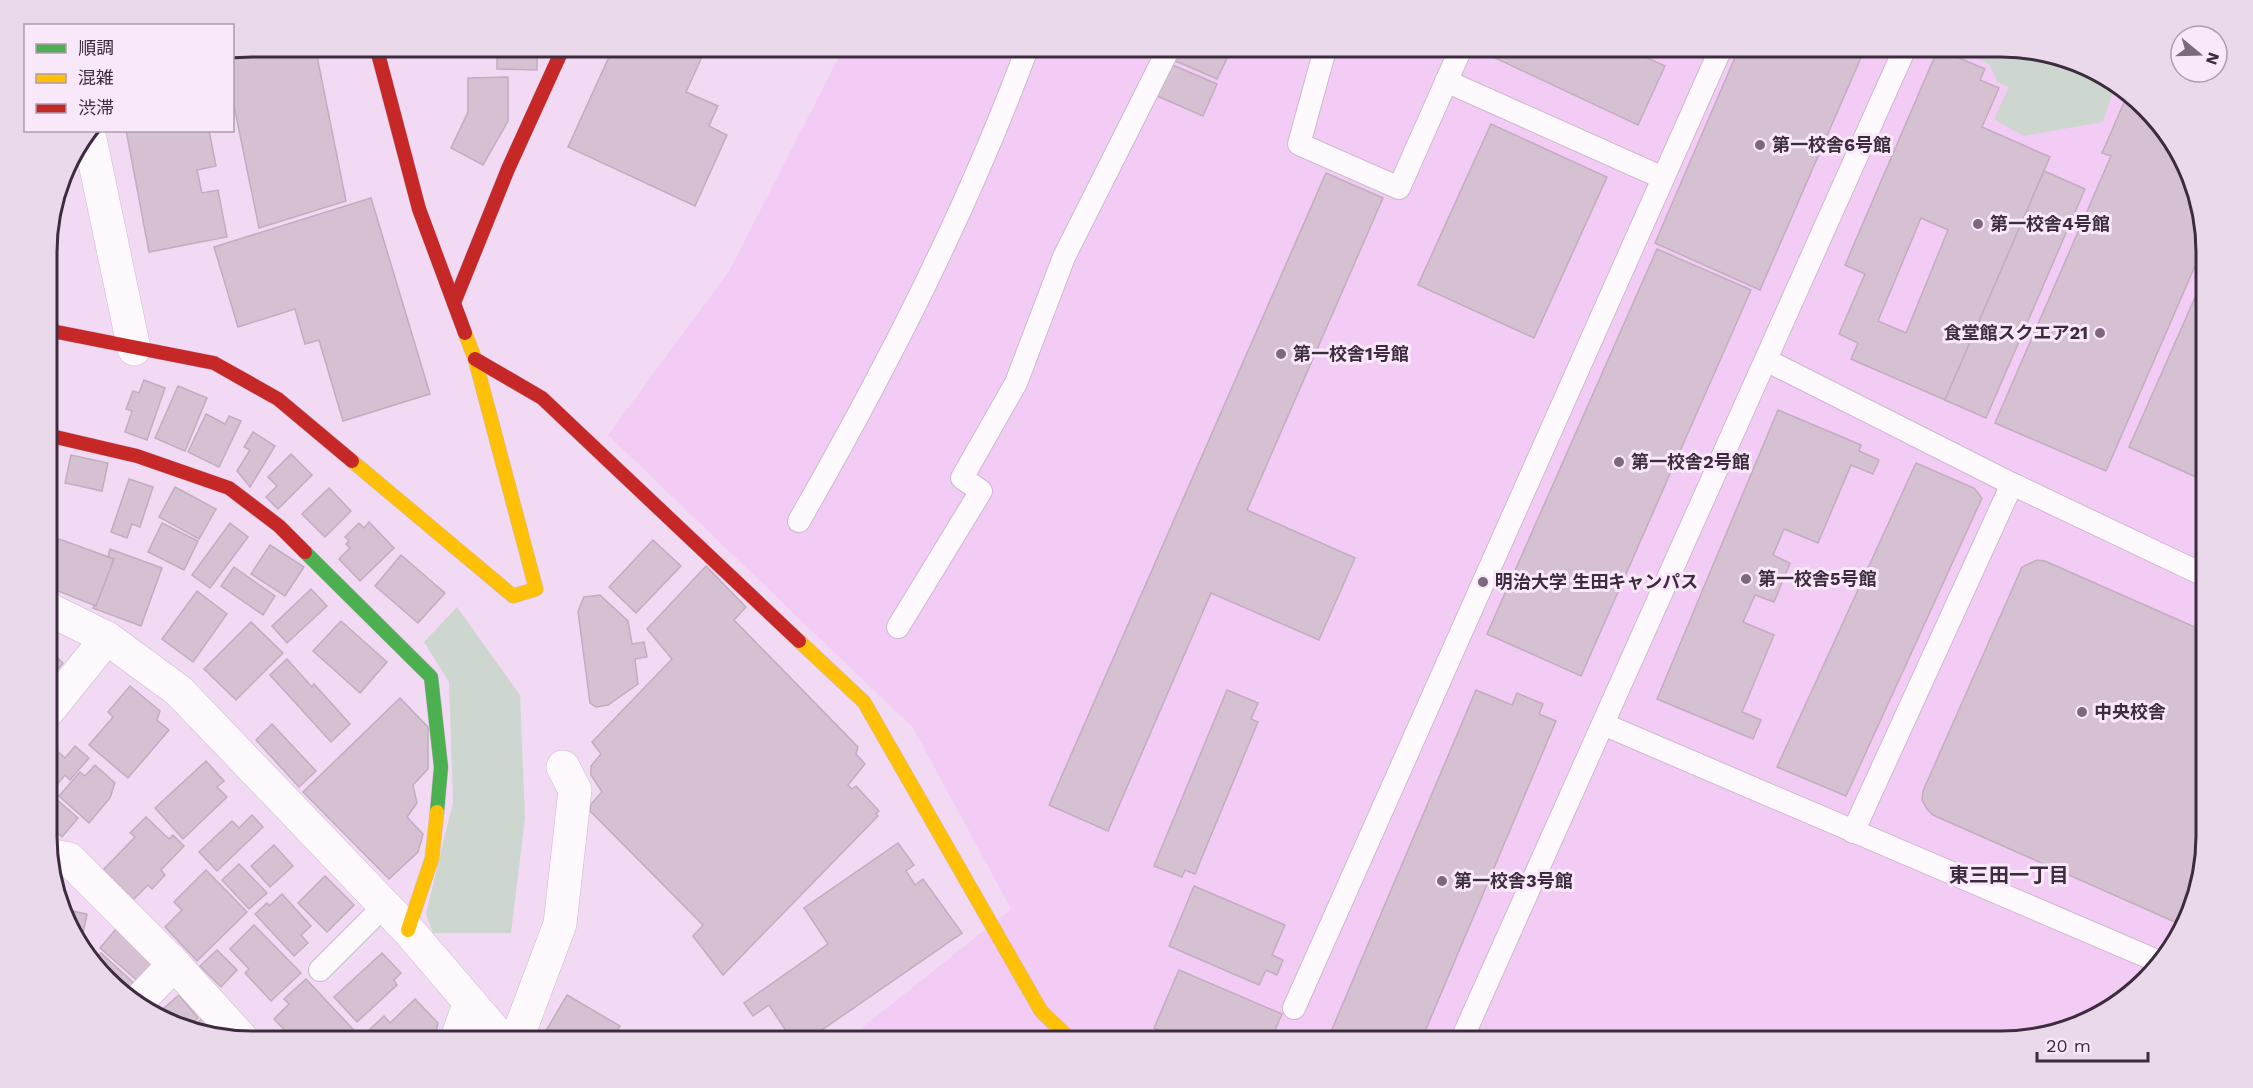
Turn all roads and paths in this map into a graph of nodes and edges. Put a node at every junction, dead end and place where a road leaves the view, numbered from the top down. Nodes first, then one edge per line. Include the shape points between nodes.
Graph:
1 (379, 57) edge
2 (559, 57) edge
3 (1024, 57) edge
4 (1164, 57) edge
5 (1323, 57) edge
6 (1457, 57) edge
7 (1717, 57) edge
8 (1901, 57) edge
9 (1446, 81) junction
10 (91, 143) edge
11 (1663, 178) junction
12 (454, 303) junction
13 (57, 332) edge
14 (134, 349) junction
15 (475, 359) junction
16 (1766, 360) junction
17 (57, 437) edge
18 (2012, 484) junction
19 (799, 521) dead end
20 (2196, 571) edge
21 (57, 613) edge
22 (898, 627) dead end
23 (107, 638) junction
24 (57, 700) edge
25 (1603, 724) junction
26 (563, 767) dead end
27 (1853, 832) junction
28 (59, 857) edge
29 (385, 905) junction
30 (408, 930) junction
31 (2153, 959) edge
32 (174, 964) junction
33 (320, 970) dead end
34 (143, 997) edge
35 (470, 1002) junction
36 (1294, 1008) dead end
37 (234, 1030) edge
38 (460, 1031) edge
39 (495, 1031) edge
40 (520, 1031) edge
41 (1062, 1031) edge
42 (1465, 1031) edge

1 - 12 street via 418,209
2 - 12 street
3 - 19 lane via 932,273 854,426
4 - 22 lane via 1064,257 1016,383 962,478 981,491
5 - 9 lane via 1299,144 1399,188
6 - 9 lane
7 - 11 lane
8 - 16 lane
9 - 11 lane
10 - 14 street
11 - 36 lane
12 - 15 street
13 - 14 street
14 - 15 street via 214,363 278,399 513,596 536,589
15 - 41 street via 542,398 864,702 1041,1011
16 - 18 lane
16 - 25 lane
17 - 30 street via 137,456 229,488 279,526 431,677 441,767 432,858
18 - 20 lane
18 - 27 lane
21 - 23 street
23 - 24 street
23 - 29 street via 178,691
25 - 27 lane
25 - 42 lane
26 - 40 street via 575,790 560,924
27 - 31 lane
28 - 32 street via 69,859
29 - 30 street
29 - 33 lane
30 - 35 street
32 - 34 street
32 - 37 street
35 - 38 street
35 - 39 street

